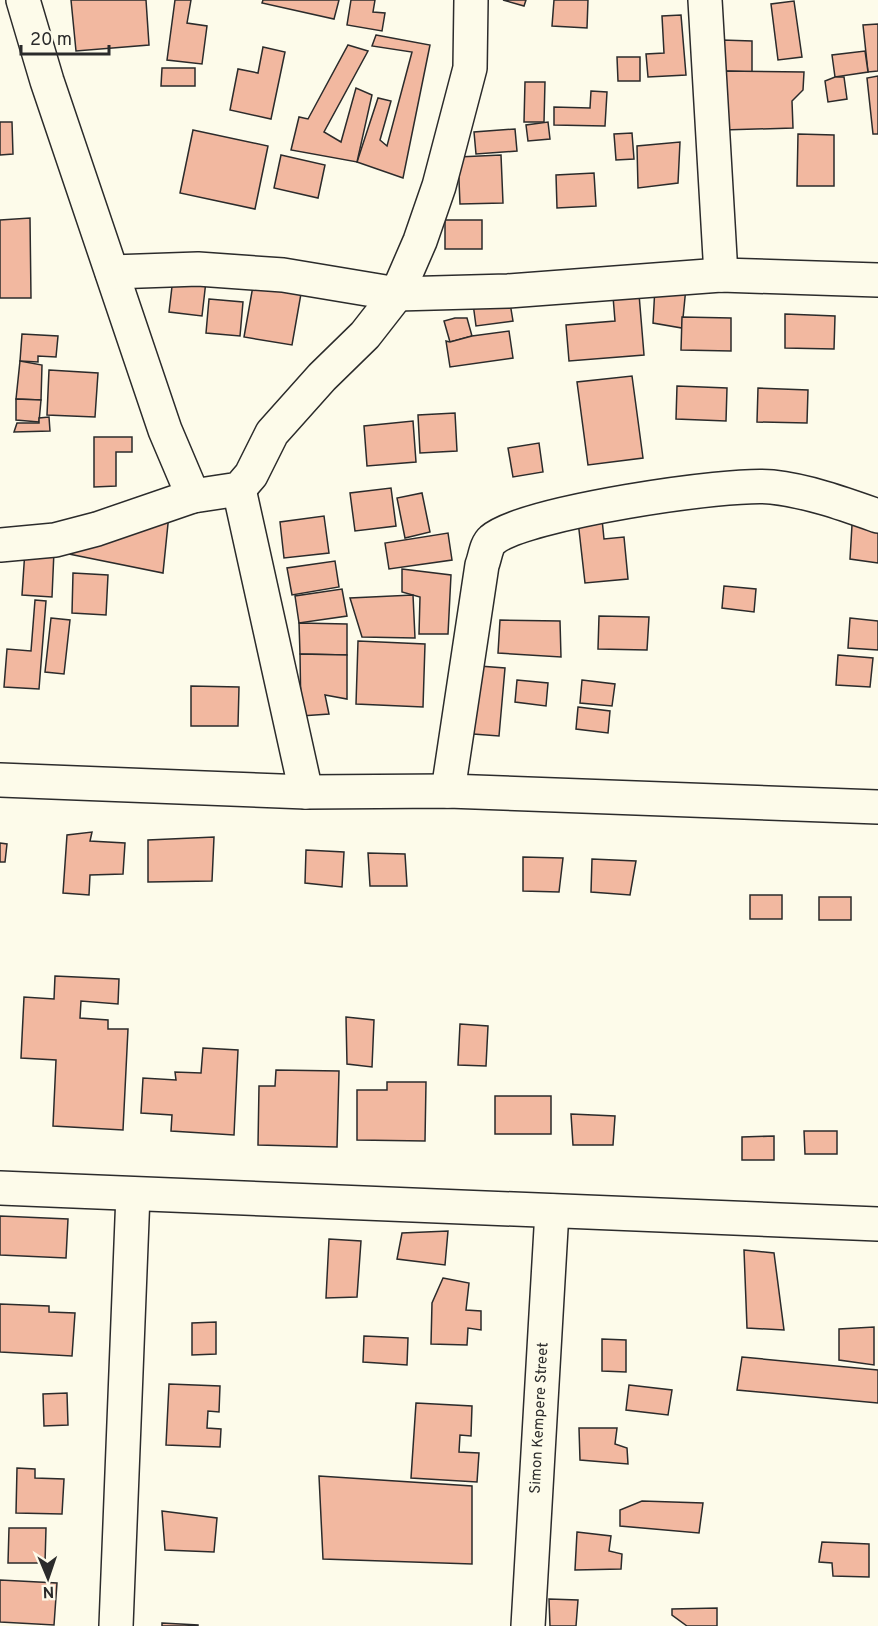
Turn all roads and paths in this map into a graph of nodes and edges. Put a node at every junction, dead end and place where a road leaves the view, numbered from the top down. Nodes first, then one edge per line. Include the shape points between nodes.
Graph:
1 (23, 0) edge
2 (471, 0) edge
3 (705, 0) edge
4 (112, 272) junction
5 (721, 275) junction
6 (878, 280) edge
7 (397, 294) junction
8 (239, 489) junction
9 (193, 496) junction
10 (878, 516) edge
11 (0, 545) edge
12 (0, 780) edge
13 (448, 791) junction
14 (306, 792) junction
15 (878, 807) edge
16 (0, 1188) edge
17 (133, 1194) junction
18 (552, 1210) junction
19 (878, 1224) edge
20 (116, 1626) edge
21 (528, 1626) edge

1 - 4 street
2 - 7 street via 470,68 439,186
3 - 5 street
4 - 7 street via 198,269 283,275
4 - 9 street via 165,430
5 - 6 street
5 - 7 street via 508,291
7 - 8 street via 365,335 272,433 251,475
8 - 9 street
8 - 14 street
9 - 11 street via 55,540
10 - 13 street via 817,496 772,487 726,487 582,510 502,533 489,542 482,565
12 - 14 street
13 - 14 street
13 - 15 street
16 - 17 street
17 - 18 street
17 - 20 street
18 - 19 street
18 - 21 street, Simon Kempere Street

